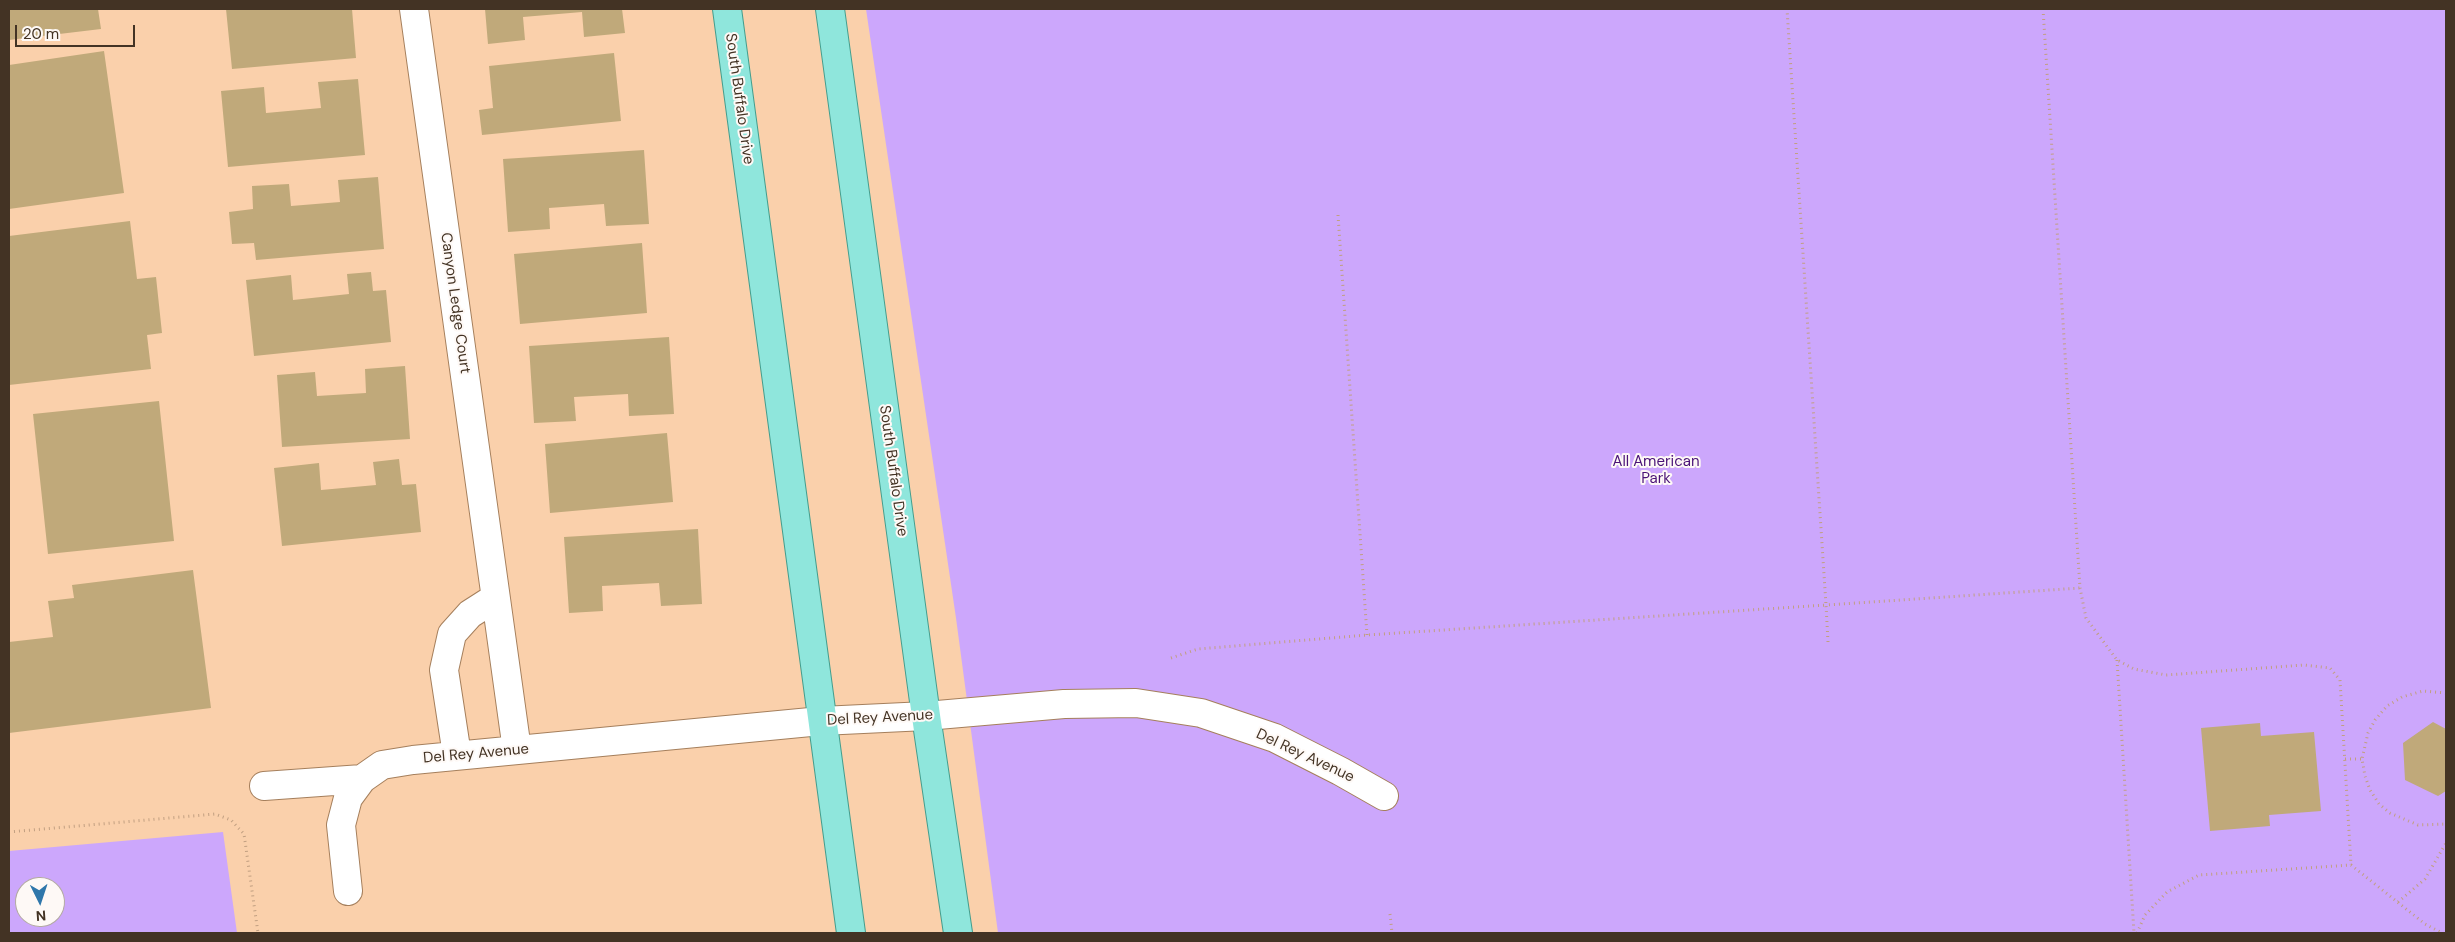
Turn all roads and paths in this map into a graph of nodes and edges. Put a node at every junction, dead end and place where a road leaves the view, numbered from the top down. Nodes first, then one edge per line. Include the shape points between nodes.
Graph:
1 (414, 9) edge
2 (727, 9) edge
3 (830, 9) edge
4 (1786, 9) edge
5 (2043, 9) edge
6 (1338, 215) dead end
7 (2080, 588) junction
8 (495, 598) junction
9 (1826, 605) junction
10 (1367, 634) junction
11 (1828, 642) dead end
12 (1171, 658) dead end
13 (2117, 660) junction
14 (2446, 693) edge
15 (926, 716) junction
16 (821, 720) junction
17 (518, 750) junction
18 (457, 755) junction
19 (2344, 759) junction
20 (2362, 759) junction
21 (362, 778) junction
22 (264, 786) dead end
23 (1384, 796) dead end
24 (2446, 824) edge
25 (9, 832) edge
26 (2446, 843) edge
27 (2351, 865) junction
28 (348, 891) dead end
29 (2398, 902) junction
30 (1390, 914) dead end
31 (258, 933) edge
32 (851, 933) edge
33 (958, 933) edge
34 (1392, 933) edge
35 (2136, 933) edge
36 (2442, 933) edge

1 - 8 street, Canyon Ledge Court
2 - 16 main road, South Buffalo Drive
3 - 15 main road, South Buffalo Drive
4 - 9 path
5 - 7 path
6 - 10 path
7 - 9 path
7 - 13 path via 2086,618
8 - 17 street, Canyon Ledge Court
8 - 18 street via 470,614 452,634 444,670
9 - 10 path
9 - 11 path
10 - 12 path via 1198,649
13 - 19 path via 2134,669 2166,675 2304,665 2330,668 2340,680
13 - 35 path
14 - 20 path via 2423,691 2402,697 2387,706 2368,733
15 - 16 street, Del Rey Avenue
15 - 23 street, Del Rey Avenue via 1064,704 1136,702 1201,713 1275,738
15 - 33 main road, South Buffalo Drive
16 - 17 street, Del Rey Avenue
16 - 32 main road, South Buffalo Drive
17 - 18 street, Del Rey Avenue
18 - 21 street, Del Rey Avenue via 382,765
19 - 20 path
19 - 27 path
20 - 24 path via 2370,790 2390,813 2418,826
21 - 22 street
21 - 28 street via 348,798 341,825
25 - 31 path via 215,814 231,820 244,834
26 - 29 path via 2425,879
27 - 29 path
27 - 35 path via 2199,875 2168,892 2145,915
29 - 36 path via 2424,924
30 - 34 path

